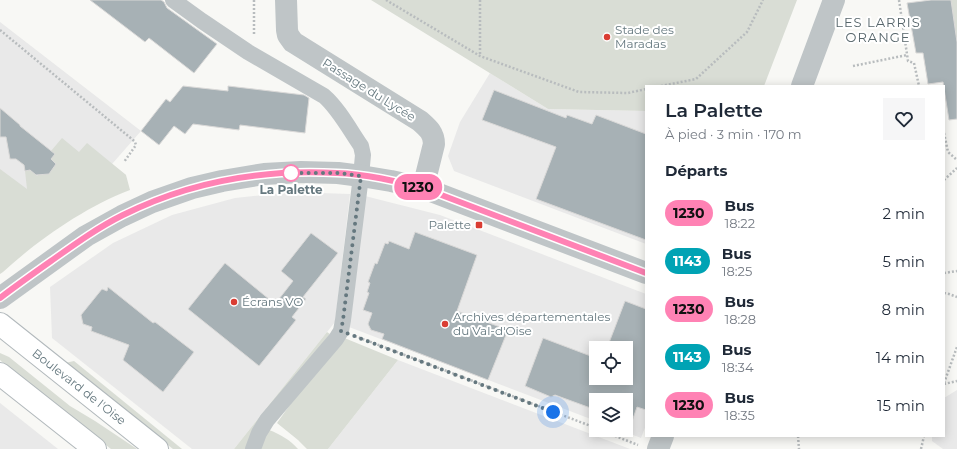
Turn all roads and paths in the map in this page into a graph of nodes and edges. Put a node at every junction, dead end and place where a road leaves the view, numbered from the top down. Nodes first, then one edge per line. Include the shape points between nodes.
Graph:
1 (173, 0) edge
2 (254, 0) edge
3 (286, 0) edge
4 (386, 0) edge
5 (480, 0) edge
6 (763, 0) edge
7 (834, 0) edge
8 (899, 0) edge
9 (0, 30) edge
10 (248, 52) junction
11 (907, 55) junction
12 (480, 56) junction
13 (853, 66) dead end
14 (666, 85) edge
15 (802, 85) edge
16 (919, 85) edge
17 (645, 89) edge
18 (945, 139) edge
19 (957, 160) edge
20 (124, 162) dead end
21 (957, 168) edge
22 (361, 176) junction
23 (945, 179) edge
24 (423, 188) junction
25 (957, 271) edge
26 (645, 273) edge
27 (945, 273) edge
28 (945, 293) edge
29 (957, 297) edge
30 (0, 298) edge
31 (0, 324) edge
32 (341, 331) junction
33 (957, 346) edge
34 (0, 374) edge
35 (945, 381) edge
36 (957, 381) edge
37 (945, 384) edge
38 (589, 425) edge
39 (620, 437) edge
40 (662, 437) edge
41 (798, 437) edge
42 (924, 437) edge
43 (651, 448) edge
44 (95, 449) edge
45 (157, 449) edge
46 (253, 449) edge
47 (800, 449) edge
48 (921, 449) edge

1 - 10 street
2 - 10 path via 254,42
3 - 24 street, Passage du Lycée via 287,30 293,42 420,121 432,132 434,144
4 - 12 path
5 - 12 path
6 - 14 path via 747,32 696,79
7 - 15 street
8 - 11 path
9 - 20 path via 135,142 136,145
10 - 22 street via 329,100 362,149
11 - 13 path
11 - 16 path via 908,61 914,63
12 - 17 path via 579,92 628,93
18 - 19 path via 948,152
21 - 23 path
22 - 24 street
22 - 30 street via 301,172 264,174 192,188 152,202 92,232
22 - 32 street
24 - 26 street
25 - 27 path
28 - 29 path
31 - 45 main road, Boulevard de l'Oise
32 - 38 path
32 - 46 street via 268,420
33 - 35 path
34 - 44 main road
36 - 37 path
39 - 43 path
40 - 43 street
41 - 47 path
42 - 48 path

